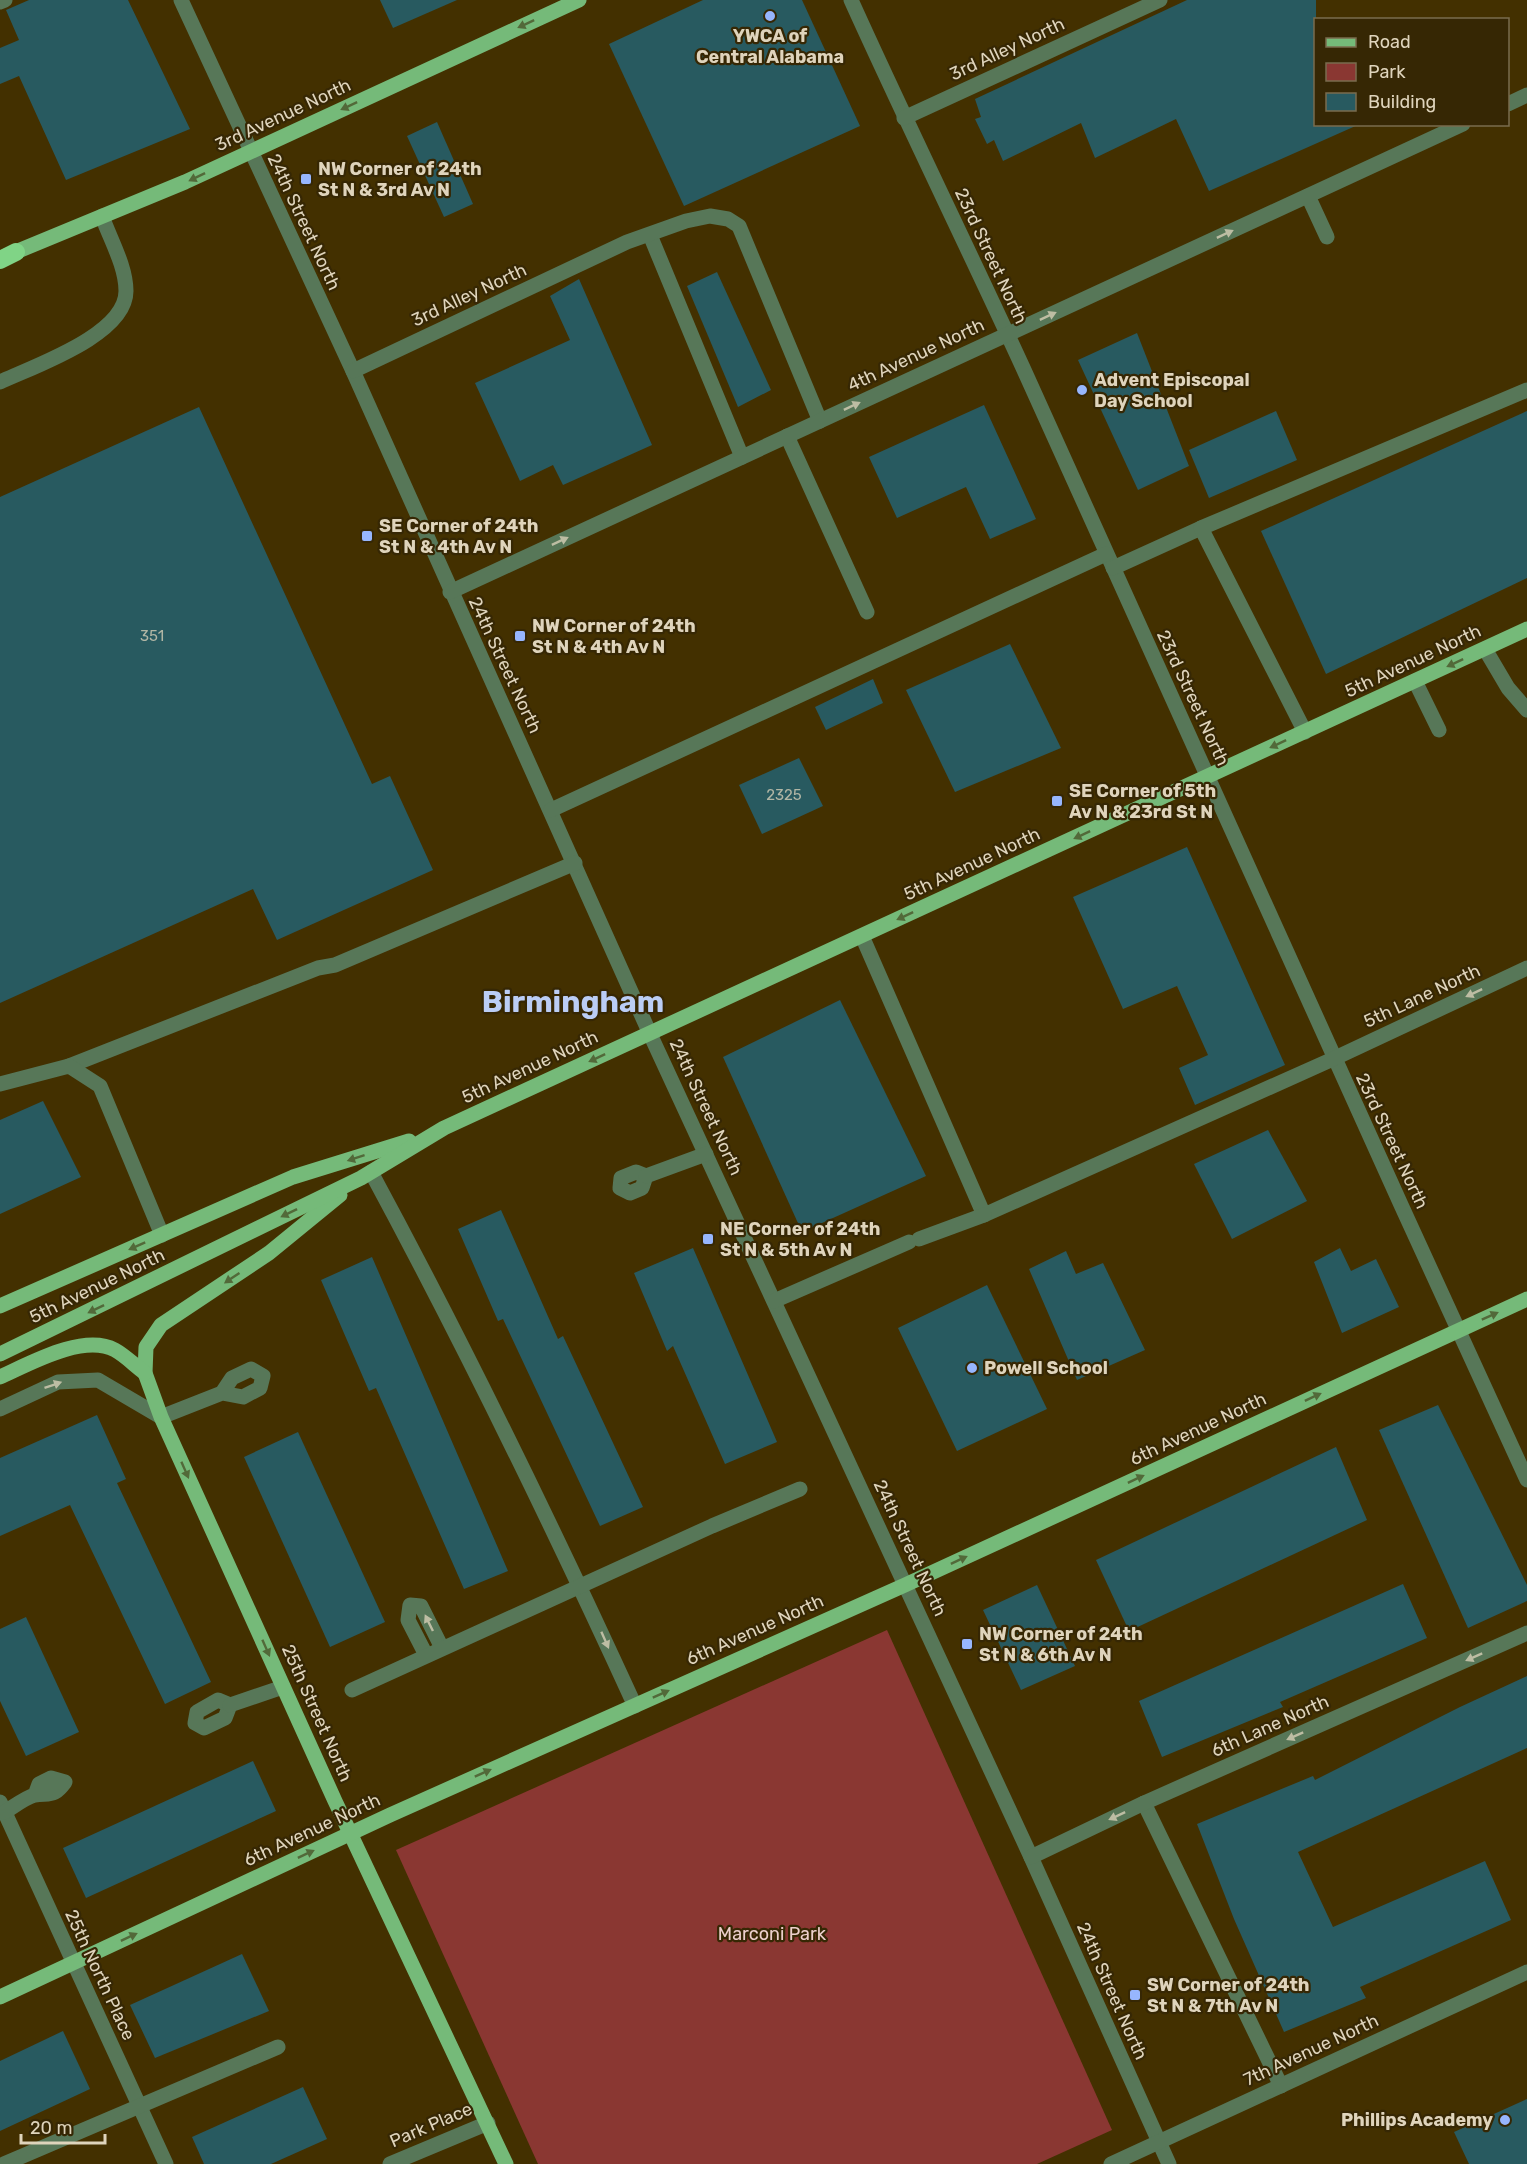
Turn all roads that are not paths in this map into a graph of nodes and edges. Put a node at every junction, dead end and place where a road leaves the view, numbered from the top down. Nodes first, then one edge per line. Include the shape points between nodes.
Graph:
1 (5, 0) edge
2 (181, 0) edge
3 (579, 0) edge
4 (851, 0) edge
5 (1160, 0) edge
6 (0, 2) edge
7 (1527, 95) edge
8 (1509, 104) edge
9 (904, 118) junction
10 (1459, 126) edge
11 (249, 151) junction
12 (1308, 196) junction
13 (102, 216) junction
14 (650, 235) junction
15 (1327, 237) dead end
16 (6, 257) edge
17 (1007, 335) junction
18 (352, 371) junction
19 (0, 382) edge
20 (1527, 390) edge
21 (820, 421) junction
22 (787, 436) junction
23 (742, 457) junction
24 (1201, 528) junction
25 (1109, 561) junction
26 (450, 592) junction
27 (867, 612) dead end
28 (1527, 629) edge
29 (1485, 649) junction
30 (1415, 681) junction
31 (1527, 710) edge
32 (1439, 730) dead end
33 (1305, 732) junction
34 (1208, 777) junction
35 (551, 810) junction
36 (575, 863) junction
37 (862, 936) junction
38 (1527, 968) edge
39 (650, 1034) junction
40 (1333, 1059) junction
41 (69, 1066) junction
42 (0, 1084) edge
43 (432, 1134) junction
44 (706, 1154) junction
45 (366, 1175) junction
46 (646, 1176) dead end
47 (984, 1215) junction
48 (162, 1235) junction
49 (1527, 1299) edge
50 (774, 1301) junction
51 (0, 1306) edge
52 (1458, 1331) junction
53 (0, 1354) edge
54 (145, 1373) junction
55 (0, 1377) edge
56 (222, 1393) dead end
57 (0, 1409) edge
58 (161, 1417) junction
59 (1527, 1480) edge
60 (800, 1489) dead end
61 (906, 1585) junction
62 (581, 1587) junction
63 (1527, 1633) edge
64 (442, 1648) junction
65 (426, 1655) junction
66 (284, 1687) junction
67 (352, 1690) dead end
68 (230, 1705) dead end
69 (635, 1706) junction
70 (35, 1795) dead end
71 (1144, 1803) junction
72 (2, 1807) edge
73 (350, 1833) junction
74 (1031, 1857) junction
75 (72, 1964) junction
76 (1527, 1972) edge
77 (0, 1997) edge
78 (278, 2047) dead end
79 (1281, 2086) junction
80 (142, 2106) junction
81 (488, 2123) junction
82 (1159, 2142) junction
83 (3, 2164) edge
84 (166, 2164) edge
85 (390, 2164) edge
86 (506, 2164) edge
87 (1111, 2164) edge
88 (1169, 2164) edge

1 - 6 street
2 - 11 street, 24th Street North
3 -> 11 main road, 3rd Avenue North
4 - 9 street, 23rd Street North
5 - 9 street, 3rd Alley North
7 - 8 street
9 - 17 street, 23rd Street North
10 - 12 street, 4th Avenue North
11 -> 13 main road, 3rd Avenue North
11 - 18 street, 24th Street North
12 - 15 street
17 -> 12 street, 4th Avenue North
13 - 16 main road, 3rd Avenue North
13 - 19 street via 125,278 126,294 117,314 82,343
14 - 18 street, 3rd Alley North
14 - 21 street, 3rd Alley North via 710,216 740,226
14 - 23 street
21 -> 17 street, 4th Avenue North
17 - 25 street, 23rd Street North
18 - 26 street, 24th Street North
20 - 24 street
21 - 22 street, 4th Avenue North
22 - 23 street, 4th Avenue North
22 - 27 street
26 -> 23 street, 4th Avenue North
24 - 25 street
24 - 33 street
25 - 34 street, 23rd Street North
25 - 35 street
26 - 35 street, 24th Street North
28 - 29 main road, 5th Avenue North
29 -> 30 main road, 5th Avenue North
29 - 31 street via 1508,688
30 - 32 street
30 - 33 main road, 5th Avenue North
33 -> 34 main road, 5th Avenue North
34 -> 37 main road, 5th Avenue North
34 - 40 street, 23rd Street North
35 - 36 street, 24th Street North
36 - 39 street, 24th Street North
36 - 41 street via 334,965
37 - 39 main road, 5th Avenue North
37 - 47 street
38 -> 40 street, 5th Lane North
39 -> 43 main road, 5th Avenue North
39 - 44 street, 24th Street North
40 - 47 street, 5th Lane North
40 - 52 street, 23rd Street North
41 - 42 street
41 - 48 street via 100,1086
43 - 45 main road, 5th Avenue North
43 -> 48 main road, 5th Avenue North via 293,1177
44 - 46 street
44 - 50 street, 24th Street North
45 -> 53 main road, 5th Avenue North
45 -> 54 main road via 269,1253 161,1325 146,1347
45 - 62 street via 436,1293
47 - 50 street, 5th Lane North
48 -> 51 main road, 5th Avenue North
52 -> 49 main road, 6th Avenue North
50 - 61 street, 24th Street North
52 - 59 street, 23rd Street North
61 -> 52 main road, 6th Avenue North
54 - 55 main road via 113,1349 82,1345
54 - 58 main road, 25th Street North
56 - 58 street
57 -> 58 street via 57,1382 98,1380
58 -> 66 main road, 25th Street North
60 - 62 street
69 -> 61 main road, 6th Avenue North
61 - 74 street, 24th Street North
62 - 64 street
62 -> 69 street
63 -> 71 street, 6th Lane North
64 - 65 street
64 -> 65 street via 421,1606 410,1605 408,1620
65 - 67 street
66 - 68 street
66 - 73 main road, 25th Street North
73 -> 69 main road, 6th Avenue North
70 - 72 street
71 -> 74 street, 6th Lane North
71 - 79 street
72 - 75 street, 25th North Place
75 -> 73 main road, 6th Avenue North
73 - 81 main road, 25th Street North
74 - 82 street, 24th Street North
75 - 77 main road, 6th Avenue North
75 - 80 street, 25th North Place
76 - 79 street, 7th Avenue North
78 - 80 street
79 - 82 street, 7th Avenue North
80 - 83 street
80 - 84 street, 25th North Place
81 - 85 street, Park Place
81 - 86 main road, 25th Street North
82 - 87 street, 7th Avenue North
82 - 88 street, 24th Street North

